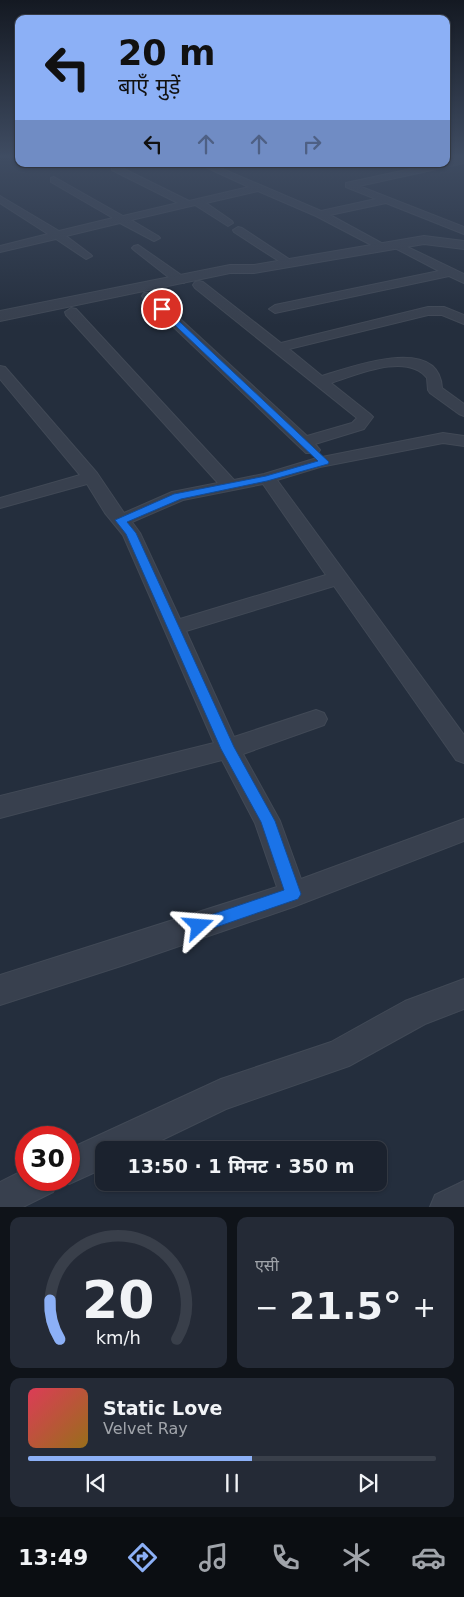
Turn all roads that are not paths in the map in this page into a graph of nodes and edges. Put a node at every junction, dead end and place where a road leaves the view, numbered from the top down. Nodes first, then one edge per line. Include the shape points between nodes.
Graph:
1 (23, 213) edge
2 (115, 213) edge
3 (144, 213) edge
4 (210, 213) edge
5 (323, 213) edge
6 (412, 213) edge
7 (320, 214) joint
8 (123, 218) junction
9 (59, 236) junction
10 (154, 238) dead end
11 (463, 241) edge
12 (397, 245) junction
13 (380, 247) junction
14 (138, 248) dead end
15 (0, 249) edge
16 (86, 256) dead end
17 (289, 263) junction
18 (254, 269) junction
19 (451, 272) junction
20 (464, 279) edge
21 (180, 280) junction
22 (199, 285) junction
23 (148, 296) junction
24 (275, 309) dead end
25 (71, 312) junction
26 (0, 316) edge
27 (464, 320) edge
28 (0, 326) edge
29 (278, 348) junction
30 (0, 370) edge
31 (321, 381) junction
32 (6, 386) edge
33 (464, 411) edge
34 (464, 441) edge
35 (304, 442) junction
36 (325, 462) junction
37 (92, 476) junction
38 (267, 478) junction
39 (230, 486) junction
40 (0, 504) edge
41 (120, 520) junction
42 (338, 578) junction
43 (173, 628) junction
44 (316, 719) dead end
45 (228, 749) junction
46 (464, 753) edge
47 (0, 807) edge
48 (464, 830) edge
49 (293, 894) junction
50 (0, 990) edge
51 (464, 994) edge
52 (123, 1141) edge
53 (95, 1154) edge
54 (80, 1162) edge
55 (19, 1191) edge
56 (464, 1198) edge
57 (0, 1200) edge
58 (447, 1207) edge

1 - 9 street
2 - 8 street
3 - 8 street
4 - 17 street
5 - 7 street
6 - 11 street
7 - 13 street
8 - 9 street
8 - 10 street
9 - 15 street
9 - 16 street
11 - 12 street via 424,240
12 - 13 street
12 - 19 street
13 - 17 street
14 - 21 street
17 - 18 street
18 - 21 street via 230,269
18 - 22 street via 237,277
19 - 20 street
19 - 24 street
21 - 26 street
22 - 23 street
22 - 29 street
23 - 25 street
23 - 35 street
25 - 28 street
25 - 39 street
27 - 29 street via 444,312 428,311
29 - 31 street
30 - 32 street
31 - 33 street via 386,362 414,362 434,378 435,390
31 - 35 street via 365,417 358,426
32 - 37 street
34 - 36 street via 443,438
35 - 36 street
36 - 38 street
37 - 40 street
37 - 41 street
38 - 39 street
38 - 42 street
39 - 41 street via 178,496
41 - 43 street via 131,533
42 - 43 street
42 - 46 street
43 - 45 street
44 - 45 street
45 - 47 street
45 - 49 street via 267,821
48 - 49 street
49 - 50 street
51 - 52 street via 416,1012 338,1055 221,1095
53 - 54 street
55 - 57 street
56 - 58 street

